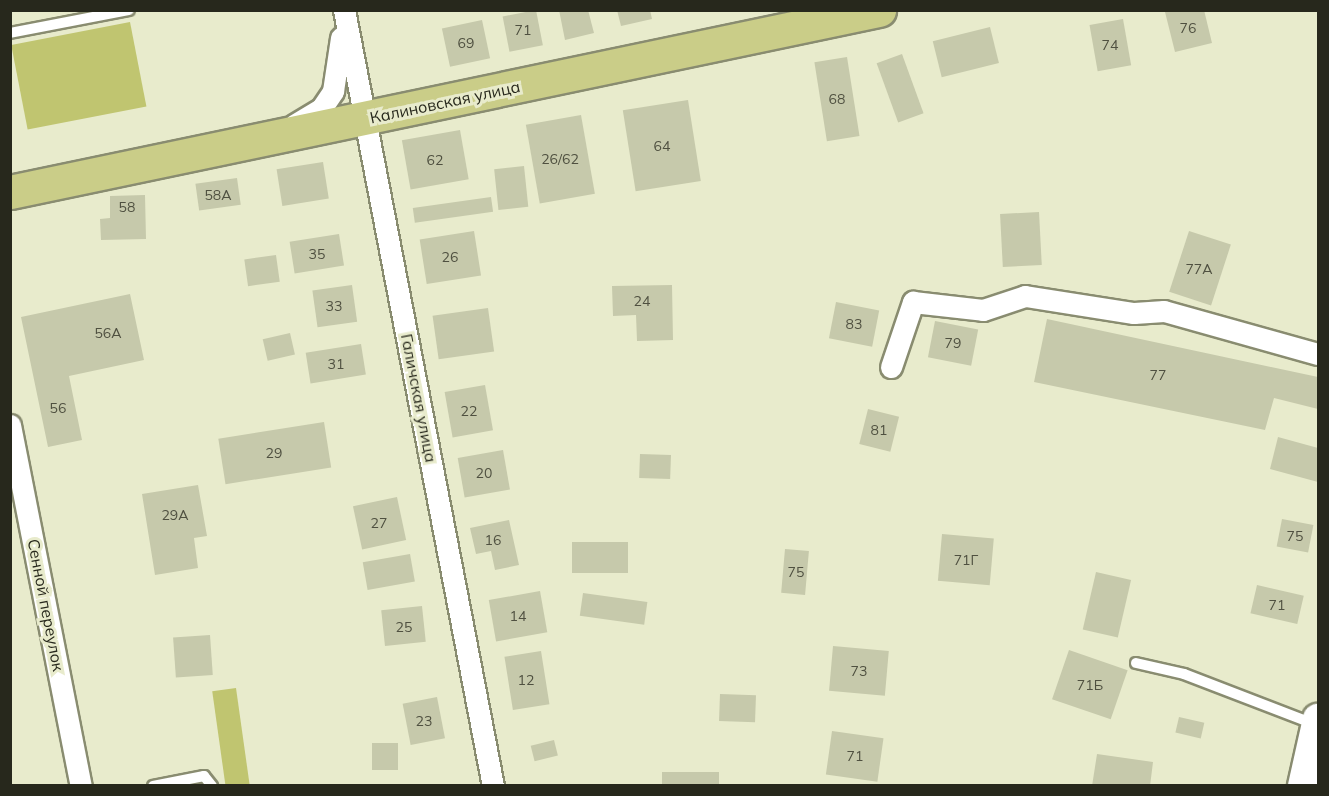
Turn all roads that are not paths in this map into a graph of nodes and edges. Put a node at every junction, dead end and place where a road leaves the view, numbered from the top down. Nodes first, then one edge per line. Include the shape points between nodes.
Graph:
1 (129, 10) edge
2 (343, 10) edge
3 (879, 10) edge
4 (10, 33) edge
5 (366, 118) junction
6 (261, 144) junction
7 (10, 192) edge
8 (1318, 354) edge
9 (891, 367) dead end
10 (10, 425) edge
11 (1136, 663) dead end
12 (1317, 730) edge
13 (81, 786) edge
14 (153, 786) edge
15 (212, 786) edge
16 (493, 786) edge
17 (1303, 786) edge

1 - 4 lane
2 - 5 street, Галичская улица
2 - 6 street via 341,61 333,91 321,109
3 - 5 main road, Калиновская улица
5 - 6 main road, Калиновская улица
5 - 16 street, Галичская улица
6 - 7 main road, Калиновская улица
8 - 9 street via 1164,311 1134,313 1025,296 983,310 913,302
10 - 13 street, Сенной переулок
11 - 12 lane via 1184,674
12 - 17 main road
14 - 15 lane via 204,776

